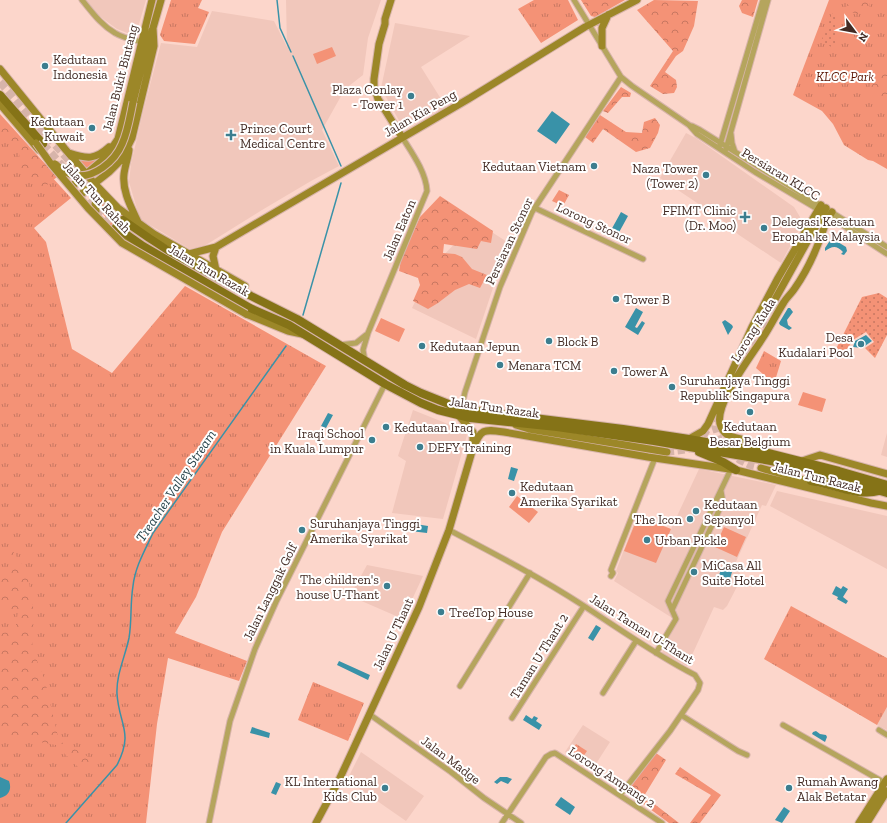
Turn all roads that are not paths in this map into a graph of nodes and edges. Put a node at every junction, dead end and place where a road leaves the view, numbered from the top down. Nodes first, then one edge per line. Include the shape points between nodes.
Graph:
1 (82, 0) edge
2 (152, 0) edge
3 (161, 0) edge
4 (391, 0) edge
5 (574, 0) edge
6 (637, 0) edge
7 (763, 0) edge
8 (768, 0) edge
9 (608, 15) junction
10 (759, 23) junction
11 (589, 25) junction
12 (153, 28) junction
13 (142, 42) junction
14 (602, 46) junction
15 (0, 69) edge
16 (621, 77) junction
17 (742, 78) junction
18 (0, 95) edge
19 (0, 100) edge
20 (0, 104) edge
21 (731, 129) junction
22 (402, 137) junction
23 (132, 138) junction
24 (118, 139) junction
25 (39, 144) junction
26 (720, 145) junction
27 (726, 146) junction
28 (724, 152) junction
29 (69, 153) junction
30 (736, 153) junction
31 (87, 174) junction
32 (94, 183) junction
33 (72, 186) junction
34 (80, 195) junction
35 (110, 201) junction
36 (535, 208) junction
37 (96, 211) junction
38 (825, 212) junction
39 (124, 220) tunnel mouth
40 (139, 223) junction
41 (116, 227) tunnel mouth
42 (216, 247) junction
43 (887, 247) edge
44 (189, 254) junction
45 (887, 254) edge
46 (643, 259) dead end
47 (216, 270) junction
48 (245, 286) joint
49 (775, 304) dead end
50 (248, 311) junction
51 (288, 314) junction
52 (759, 324) tunnel mouth
53 (769, 327) junction
54 (752, 328) junction
55 (368, 333) junction
56 (339, 345) junction
57 (365, 361) junction
58 (385, 384) junction
59 (460, 412) junction
60 (503, 421) junction
61 (504, 432) joint
62 (689, 439) junction
63 (676, 444) junction
64 (473, 448) junction
65 (667, 452) tunnel mouth
66 (764, 452) junction
67 (655, 458) junction
68 (802, 461) junction
69 (761, 468) tunnel mouth
70 (733, 469) junction
71 (887, 474) edge
72 (811, 481) junction
73 (887, 485) edge
74 (883, 492) edge
75 (871, 503) junction
76 (887, 506) edge
77 (449, 530) junction
78 (530, 573) junction
79 (611, 576) dead end
80 (584, 606) junction
81 (636, 641) junction
82 (656, 653) junction
83 (460, 686) dead end
84 (603, 693) dead end
85 (369, 714) junction
86 (681, 715) junction
87 (512, 718) dead end
88 (783, 725) dead end
89 (879, 730) dead end
90 (887, 735) edge
91 (747, 755) dead end
92 (886, 781) edge
93 (887, 791) edge
94 (620, 795) junction
95 (508, 814) junction
96 (209, 823) edge
97 (316, 823) edge
98 (502, 823) edge
99 (521, 823) edge
100 (662, 823) edge
101 (859, 823) edge
102 (867, 823) edge

1 - 13 street via 102,23 116,34
2 - 13 main road, Jalan Bukit Bintang
3 - 12 main road, Jalan Bukit Bintang
4 - 22 main road via 379,44 374,86 378,99
5 - 11 street
6 - 9 main road, Jalan Kia Peng
7 - 10 street, Persiaran KLCC
8 - 10 street, Persiaran KLCC
9 - 11 main road, Jalan Kia Peng
9 - 14 main road via 602,28
10 - 17 street, Persiaran KLCC
11 - 14 street
11 - 22 main road, Jalan Kia Peng
12 - 23 main road, Jalan Bukit Bintang via 154,46
12 - 25 main road, bridge via 122,145 108,163 91,174 74,176 64,172
13 - 24 main road, Jalan Bukit Bintang
14 - 16 street
15 - 29 main road
16 - 26 street
16 - 36 street, Persiaran Stonor
17 - 21 street, Persiaran KLCC
17 - 26 street, Persiaran KLCC
18 - 25 main road
19 - 25 main road, Jalan Tun Rahah
20 - 33 main road
21 - 27 street, Persiaran KLCC
21 - 30 street, Persiaran KLCC
22 - 42 main road, Jalan Kia Peng
22 - 55 street, Jalan Eaton via 423,175 427,192
23 - 32 main road, Jalan Bukit Bintang via 121,160
23 - 40 main road via 124,182 129,203
24 - 29 main road via 100,156 84,158
24 - 31 main road, Jalan Bukit Bintang via 105,158
25 - 50 main road, Jalan Tun Rahah, bridge via 51,164 122,243
26 - 27 street, Persiaran KLCC
26 - 28 street, Persiaran KLCC
27 - 28 street, Persiaran KLCC
27 - 30 street, Persiaran KLCC
28 - 38 street, Persiaran KLCC
29 - 31 main road
30 - 38 street, Persiaran KLCC
31 - 32 main road
31 - 33 main road, Jalan Bukit Bintang
32 - 34 main road, Jalan Bukit Bintang
32 - 35 main road
33 - 34 main road
34 - 37 main road
35 - 37 main road via 99,198 95,204
35 - 40 main road
36 - 46 street, Lorong Stonor
36 - 59 street, Persiaran Stonor via 500,287
37 - 50 main road via 120,236
38 - 43 street, Persiaran KLCC
38 - 45 street, Persiaran KLCC
38 - 49 main road, Lorong Kuda via 816,236
38 - 52 main road
38 - 53 main road, Lorong Kuda via 820,241 795,288
38 - 54 main road, Lorong Kuda via 778,278
39 - 51 main road, Jalan Tun Razak via 169,251
40 - 44 main road
41 - 50 main road, Jalan Tun Razak
42 - 44 main road, Jalan Kia Peng
42 - 47 main road via 213,256
44 - 47 main road
47 - 48 main road
48 - 51 main road
50 - 58 main road, Jalan Tun Razak via 289,325 306,334
51 - 56 main road, Jalan Tun Razak
53 - 54 main road via 756,339 750,336
53 - 66 main road, Lorong Kuda via 736,379 719,417 721,427 728,436 750,442
54 - 62 main road, Lorong Kuda via 708,424 703,431
55 - 56 street via 360,341
55 - 57 street, Jalan Eaton via 363,350
56 - 57 main road, Jalan Tun Razak
57 - 59 main road, Jalan Tun Razak
58 - 59 main road, Jalan Tun Razak via 420,403
58 - 96 street, Jalan Langgak Golf via 255,648 230,721
59 - 60 main road, Jalan Tun Razak
59 - 62 main road, Jalan Tun Razak
59 - 64 main road, Jalan U Thant via 473,432
60 - 63 main road, Jalan Tun Razak
60 - 65 main road via 529,429
61 - 64 main road, Jalan U Thant via 483,431
61 - 67 main road, Jalan Tun Razak
62 - 66 main road, Jalan Tun Razak
63 - 70 main road via 711,456
63 - 74 main road, Jalan Tun Razak via 771,460
64 - 77 main road, Jalan U Thant
66 - 68 main road, Jalan Tun Razak
67 - 70 main road, Jalan Tun Razak
67 - 79 street via 611,570
68 - 71 main road, Jalan Tun Razak via 820,455
68 - 73 main road, Jalan Tun Razak
69 - 72 main road
70 - 75 main road, Jalan Tun Razak
70 - 82 street via 668,601 676,619
72 - 74 main road via 865,493
72 - 75 main road
75 - 76 main road, Jalan Tun Razak
77 - 78 street, Jalan Taman U-Thant
77 - 85 main road, Jalan U Thant via 419,607
78 - 80 street, Jalan Taman U-Thant
78 - 83 street
80 - 81 street, Jalan Taman U-Thant
80 - 87 street, Taman U Thant 2
81 - 82 street, Jalan Taman U-Thant
81 - 84 street
82 - 86 street, Jalan Taman U-Thant via 699,679 698,690
85 - 95 street, Jalan Madge
85 - 97 main road, Jalan U Thant
86 - 91 street
86 - 94 street, Jalan Taman U-Thant
88 - 92 street
89 - 90 street
92 - 101 main road
93 - 102 main road
94 - 95 street, Lorong Ampang 2 via 558,755 552,754 546,757
94 - 100 street, Lorong Ampang 2
95 - 98 street
95 - 99 street, Jalan Madge

